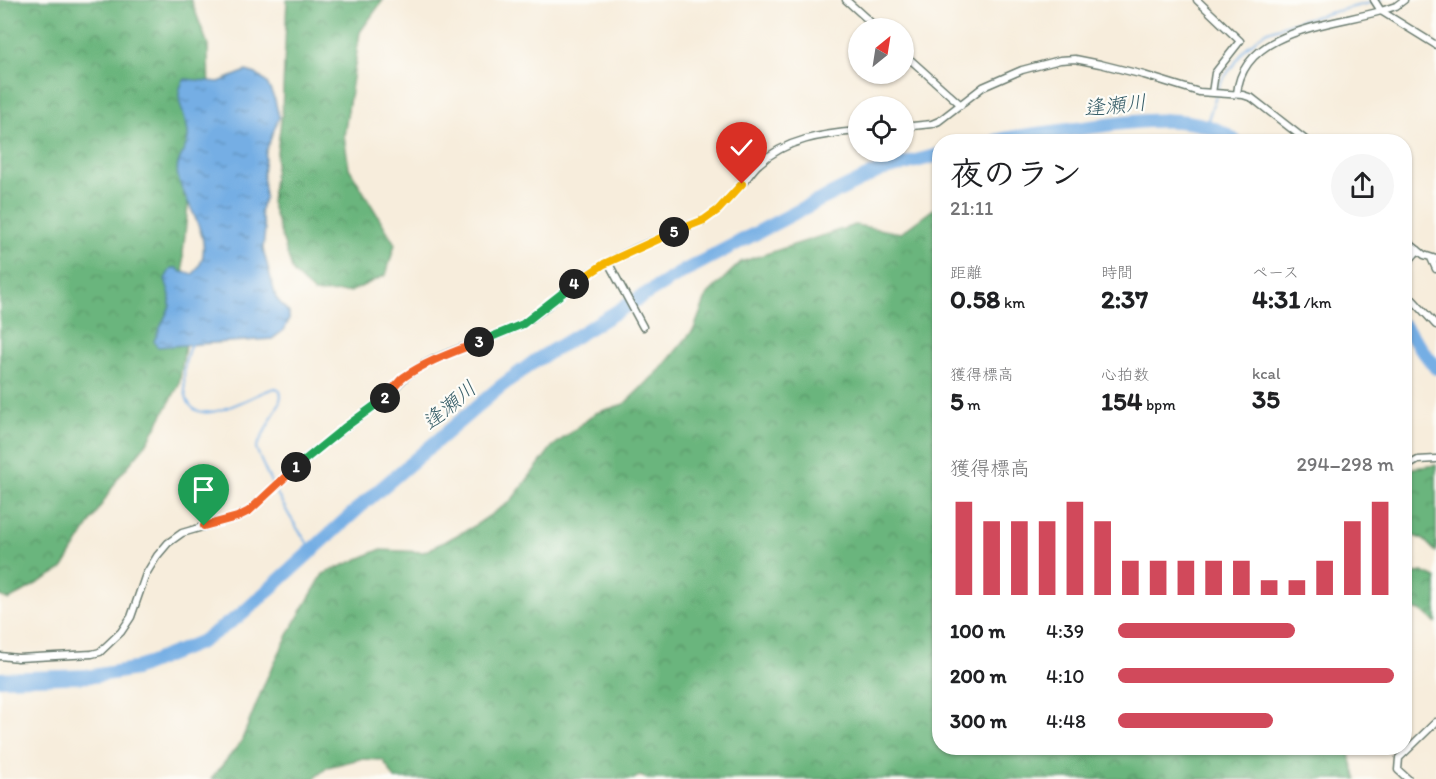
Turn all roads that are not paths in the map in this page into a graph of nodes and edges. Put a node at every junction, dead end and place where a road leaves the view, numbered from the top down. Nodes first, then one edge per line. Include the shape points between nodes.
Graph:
1 (846, 0) edge
2 (1197, 0) edge
3 (1404, 0) edge
4 (1378, 6) edge
5 (866, 18) edge
6 (1436, 45) edge
7 (914, 63) edge
8 (1213, 93) junction
9 (1237, 94) junction
10 (961, 105) junction
11 (914, 126) edge
12 (848, 132) edge
13 (1298, 134) edge
14 (1412, 245) edge
15 (1418, 250) junction
16 (1412, 257) edge
17 (1433, 259) edge
18 (608, 262) junction
19 (1436, 269) edge
20 (1412, 299) edge
21 (1436, 325) edge
22 (643, 327) dead end
23 (1436, 459) edge
24 (1412, 463) edge
25 (0, 656) edge
26 (1436, 722) edge
27 (1412, 745) edge
28 (1401, 755) edge
29 (1408, 779) edge

1 - 5 street
2 - 8 street via 1240,41 1215,73
3 - 4 street via 1396,6
4 - 6 street
4 - 9 street via 1281,37 1244,68
7 - 10 street
8 - 9 street
8 - 10 street via 1084,60 1060,60 1000,79
9 - 13 street via 1252,98
10 - 11 street via 932,124
12 - 18 street via 824,134 778,150 758,164 712,214
14 - 15 street
15 - 16 street
15 - 17 street
17 - 19 street
18 - 22 street
18 - 25 street via 523,324 402,378 393,391 310,455 249,511 182,533 168,543 146,574 131,617 100,652
20 - 21 street
23 - 24 street
26 - 27 street
28 - 29 street via 1398,770

